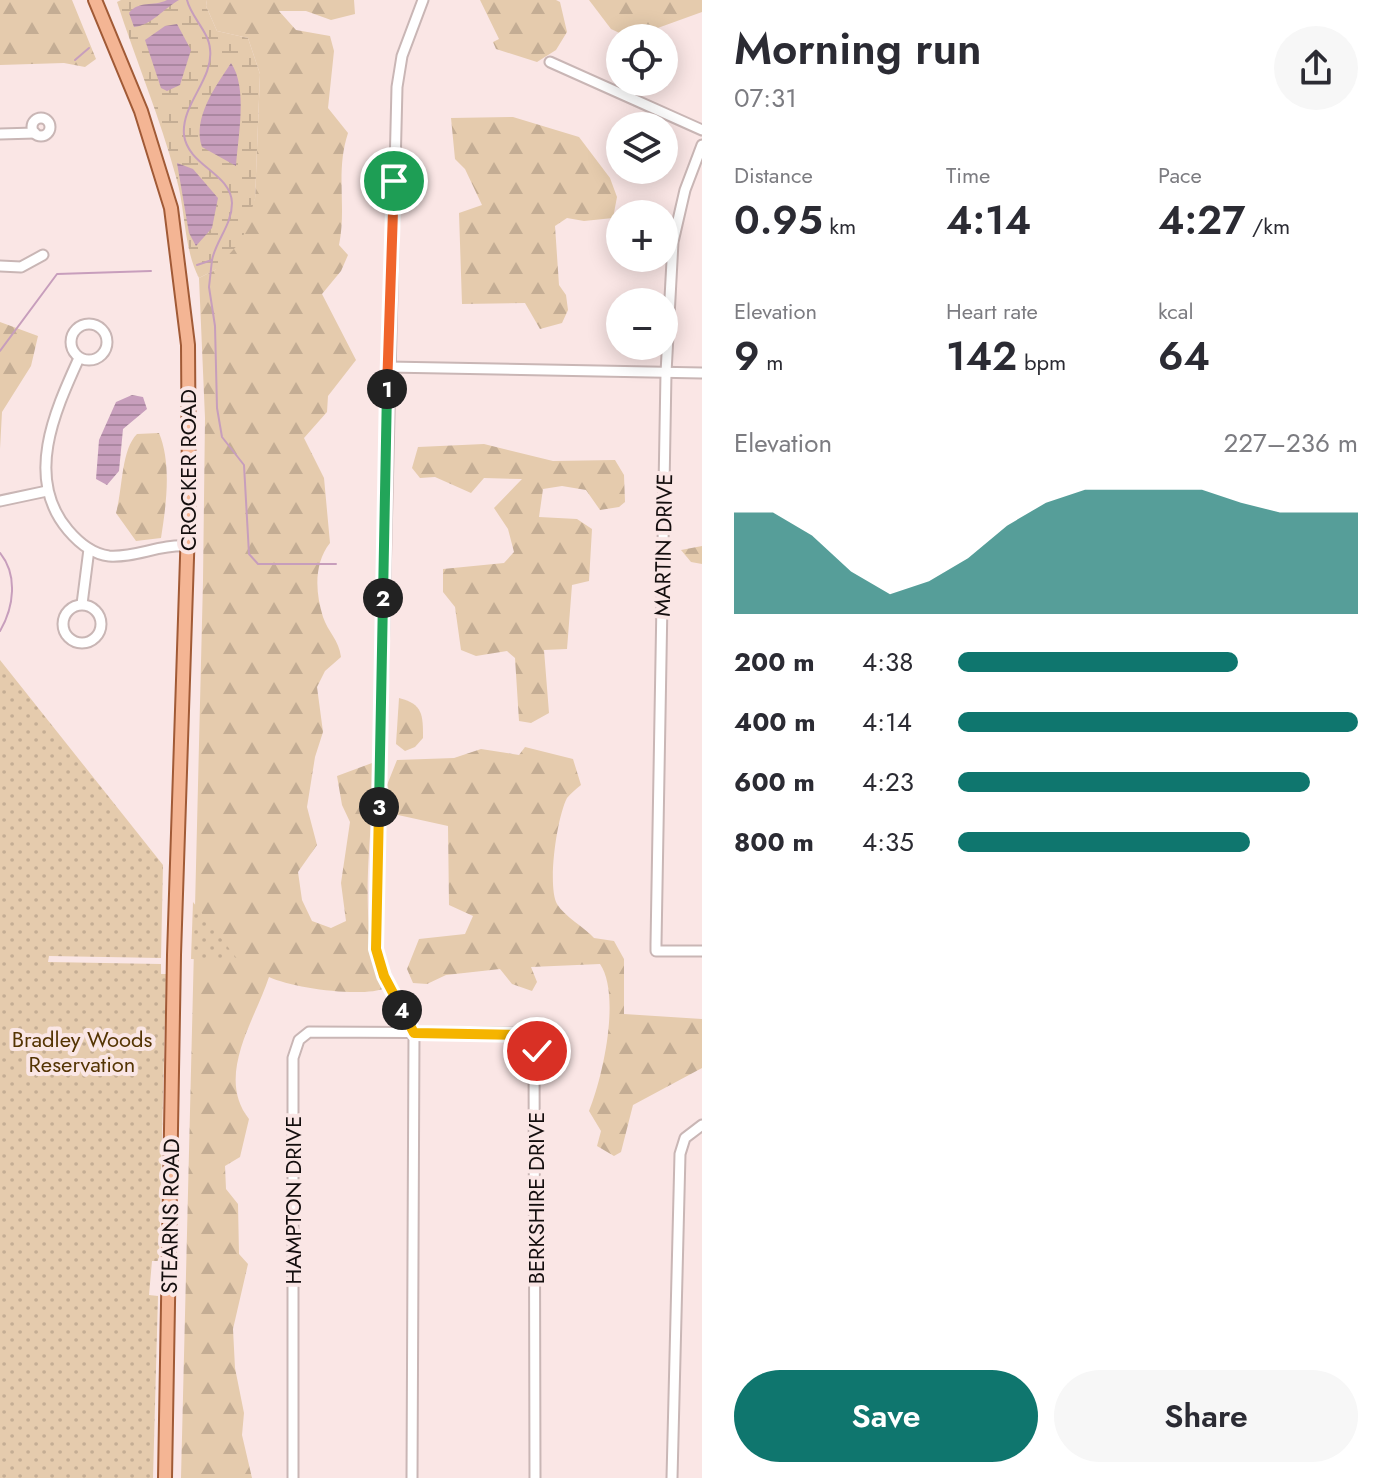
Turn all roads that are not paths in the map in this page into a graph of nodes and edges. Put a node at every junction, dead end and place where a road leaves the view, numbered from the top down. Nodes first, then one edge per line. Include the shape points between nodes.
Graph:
1 (95, 0) edge
2 (423, 0) edge
3 (550, 62) dead end
4 (702, 130) edge
5 (35, 133) dead end
6 (0, 134) edge
7 (702, 145) edge
8 (43, 255) dead end
9 (0, 266) edge
10 (79, 358) dead end
11 (388, 367) junction
12 (666, 373) junction
13 (702, 373) edge
14 (47, 491) junction
15 (0, 501) edge
16 (187, 546) junction
17 (89, 549) junction
18 (82, 604) junction
19 (702, 951) edge
20 (174, 955) joint
21 (414, 1033) junction
22 (702, 1125) edge
23 (165, 1478) edge
24 (293, 1478) edge
25 (412, 1478) edge
26 (535, 1478) edge
27 (672, 1478) edge

1 - 16 main road, CROCKER ROAD via 141,111 171,208 188,345
2 - 11 street via 402,56 397,87
3 - 4 street
5 - 6 street
7 - 12 street, MARTIN DRIVE via 673,242
8 - 9 street via 21,267
10 - 14 street via 58,405 47,454
11 - 12 street
11 - 21 street via 376,949
12 - 13 street
12 - 19 street, MARTIN DRIVE via 656,951
14 - 15 street
14 - 17 street via 62,522
16 - 17 street via 123,556
16 - 20 main road, CROCKER ROAD
17 - 18 street
18 - 18 street via 70,608 63,619 68,637 79,643 91,641 101,625 99,613
20 - 23 main road, STEARNS ROAD
21 - 24 street, HAMPTON DRIVE via 309,1032 295,1048
21 - 25 street
21 - 26 street, BERKSHIRE DRIVE via 513,1033 534,1042
22 - 27 street via 685,1138 680,1154

